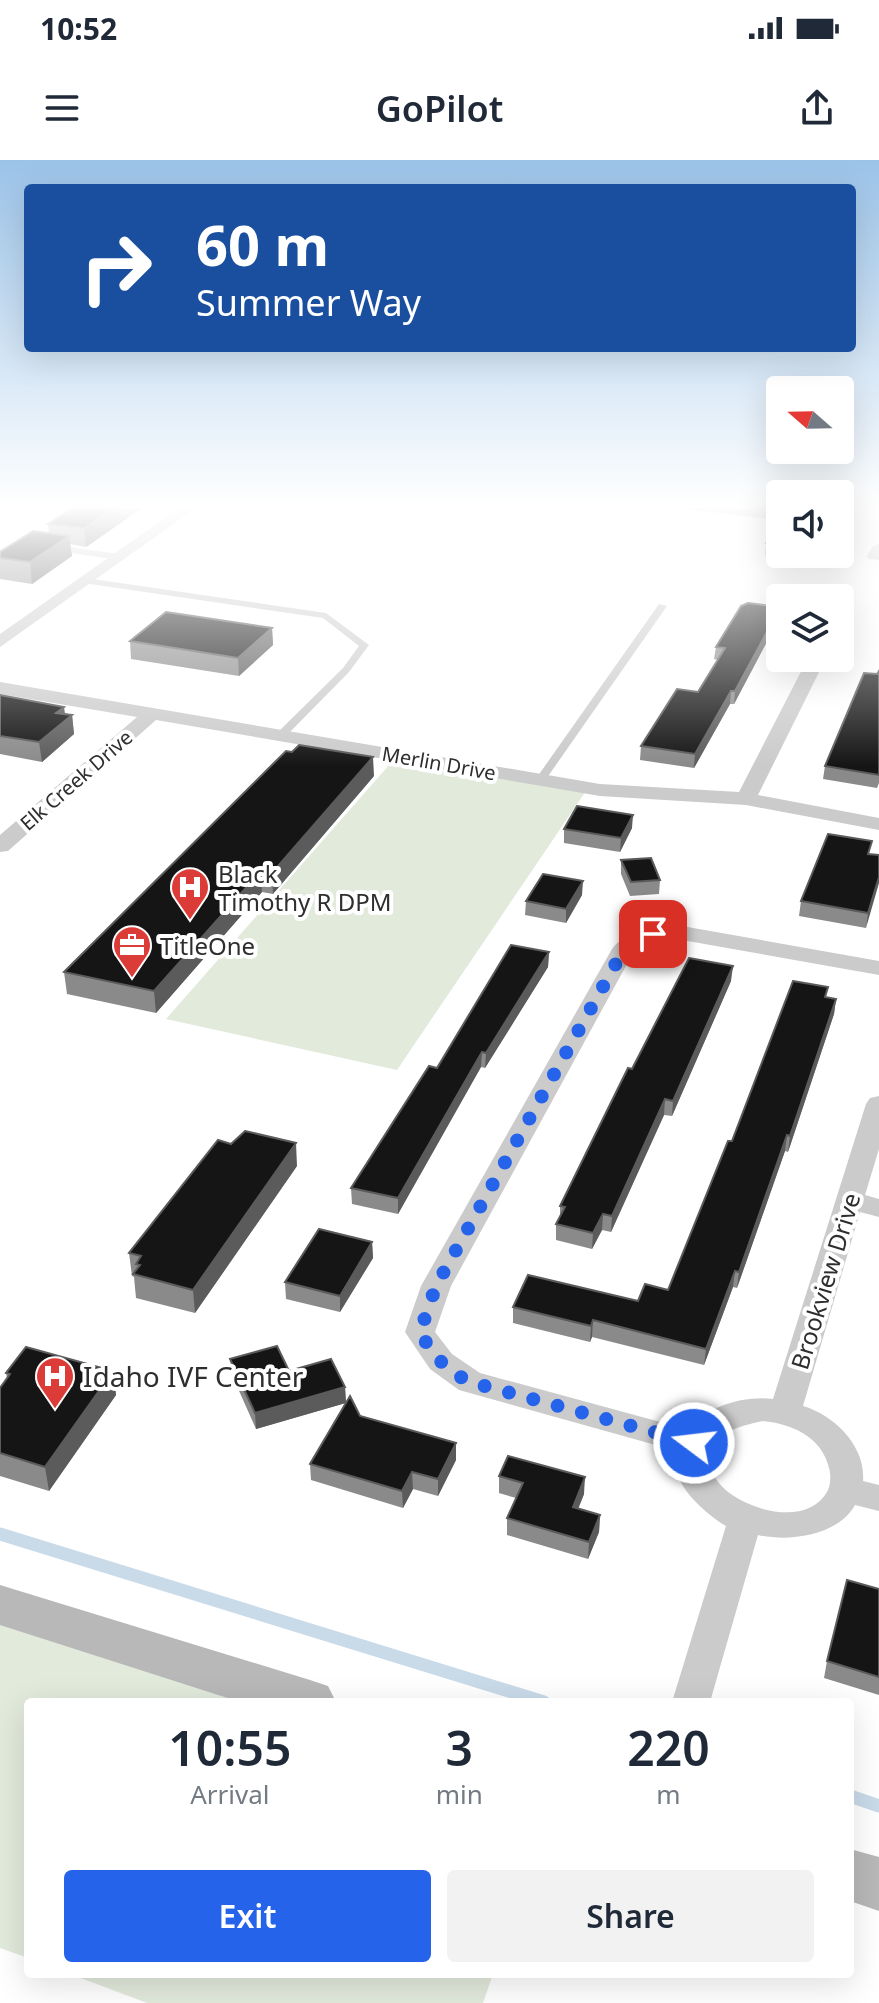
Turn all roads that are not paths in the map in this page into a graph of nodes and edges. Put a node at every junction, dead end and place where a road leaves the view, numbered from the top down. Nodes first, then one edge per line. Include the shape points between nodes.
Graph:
1 (68, 594) edge
2 (175, 594) edge
3 (662, 606) dead end
4 (0, 642) edge
5 (810, 672) edge
6 (0, 688) edge
7 (152, 714) junction
8 (280, 736) junction
9 (540, 780) junction
10 (746, 799) junction
11 (879, 824) edge
12 (0, 846) edge
13 (879, 968) edge
14 (879, 1104) edge
15 (848, 1200) junction
16 (879, 1208) edge
17 (785, 1412) junction
18 (694, 1443) junction
19 (846, 1490) junction
20 (879, 1498) edge
21 (745, 1520) junction
22 (0, 1605) edge
23 (297, 1698) edge
24 (692, 1698) edge
25 (854, 1876) edge
26 (879, 1884) edge

1 - 4 street
2 - 8 lane via 326,616 364,645
3 - 9 lane
5 - 10 street
6 - 7 street, Merlin Drive
7 - 8 street, Merlin Drive
7 - 12 street, Elk Creek Drive
8 - 9 street, Merlin Drive
9 - 10 street, Merlin Drive via 600,790
10 - 11 street, Merlin Drive
13 - 18 street via 682,933 653,934 624,949 427,1309 420,1332 448,1371 470,1382
14 - 15 street, Brookview Drive
15 - 16 street
15 - 17 street, Brookview Drive
17 - 18 street via 740,1410 704,1428
17 - 19 street via 809,1421 842,1452
18 - 21 street via 695,1478 706,1495
19 - 20 street
19 - 21 street via 836,1506 797,1525
21 - 24 street
22 - 23 main road
25 - 26 main road

